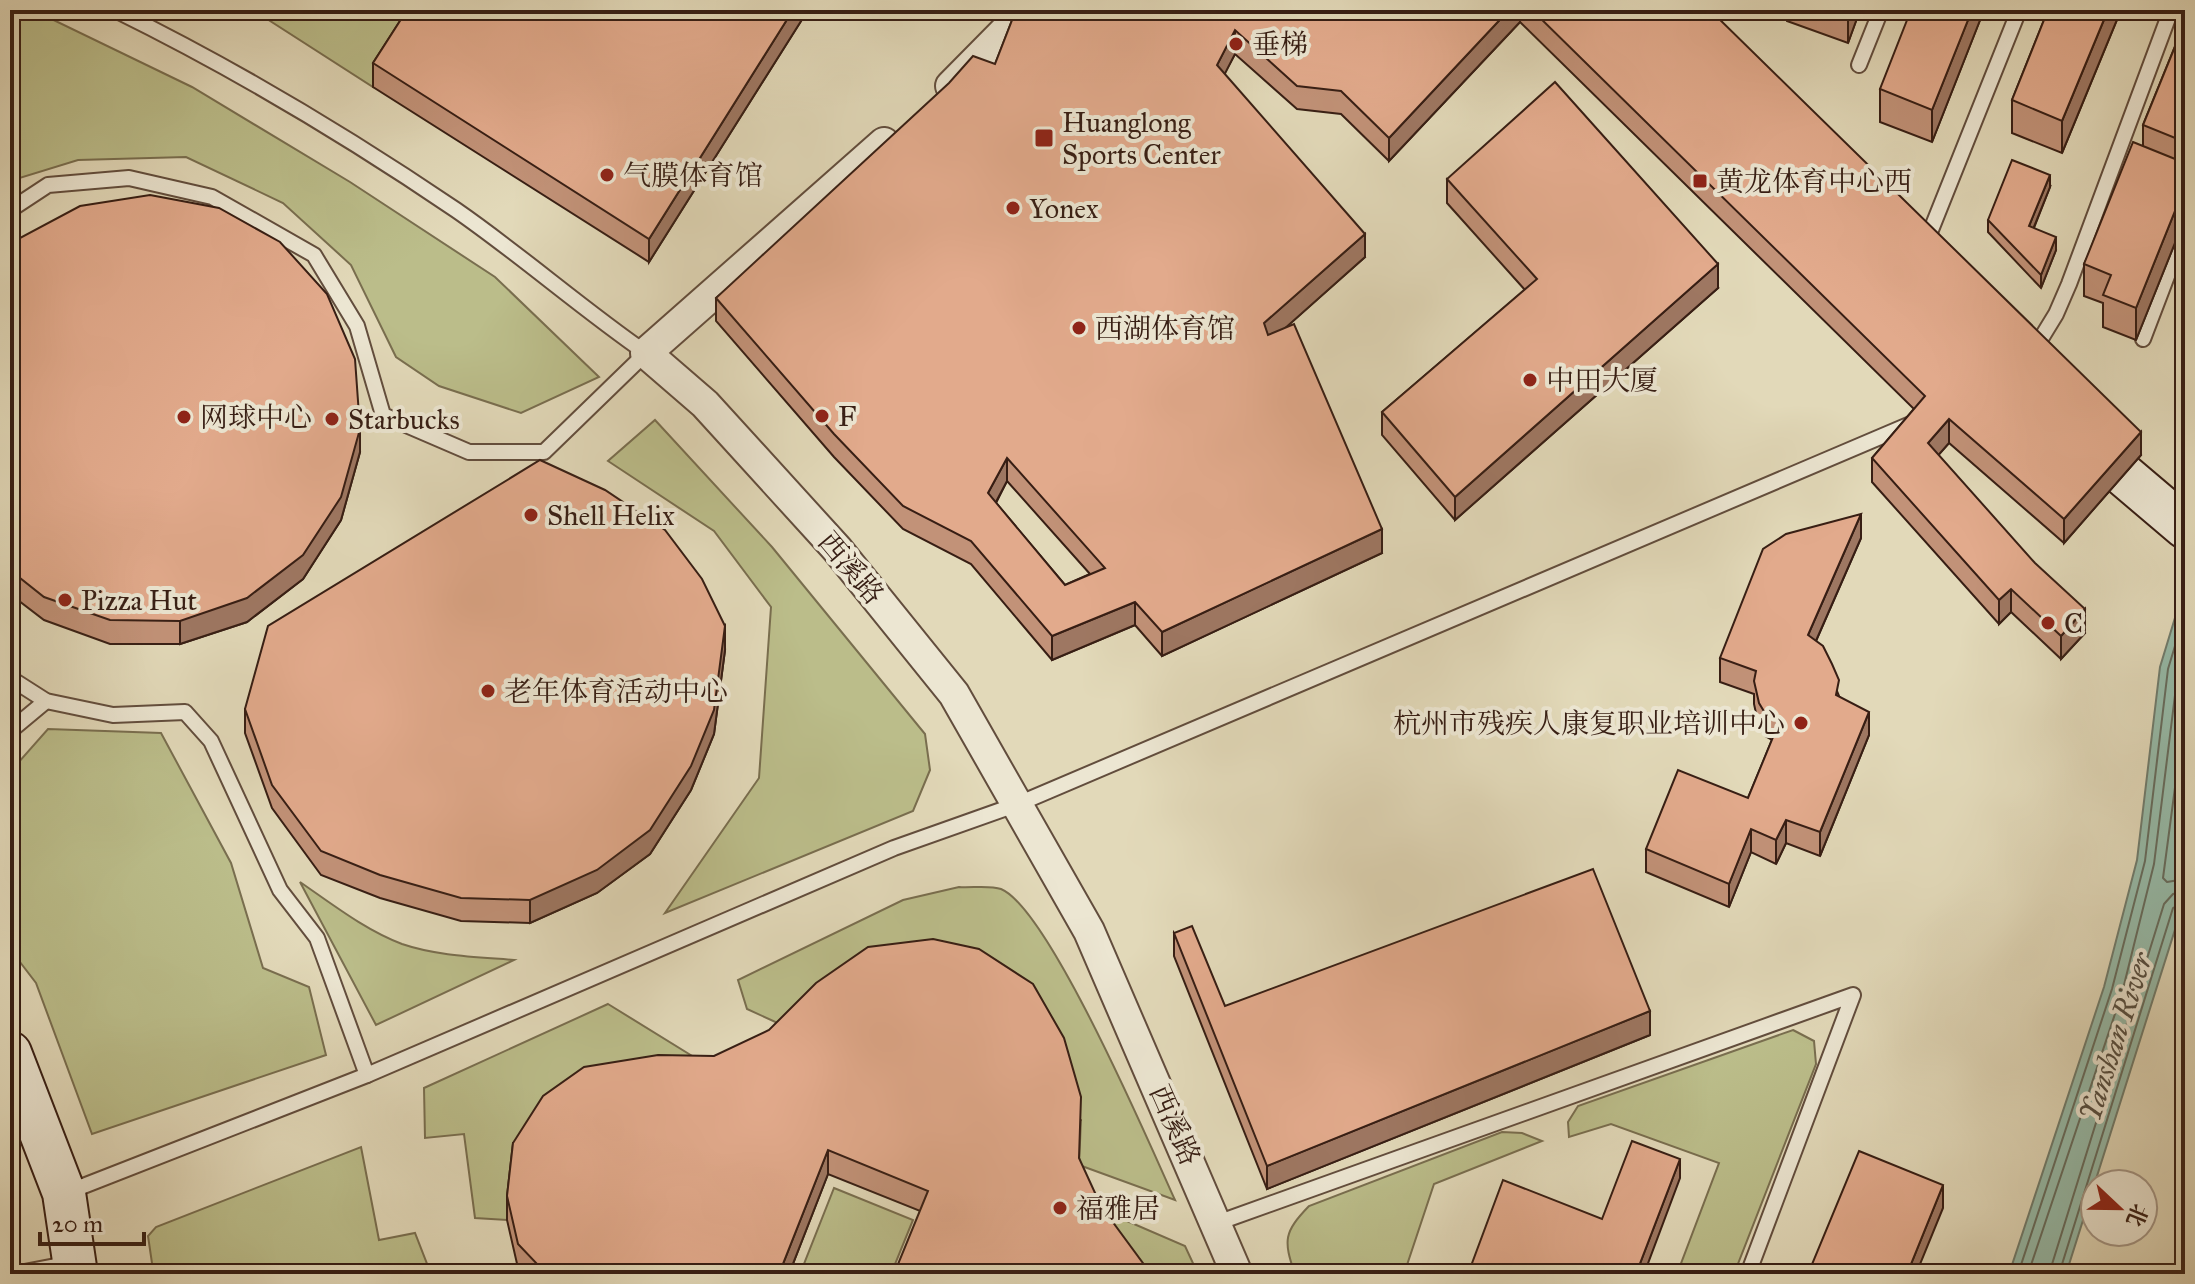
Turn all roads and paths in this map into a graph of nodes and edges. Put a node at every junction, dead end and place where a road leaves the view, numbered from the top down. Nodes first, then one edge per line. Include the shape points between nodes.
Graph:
1 (115, 10) edge
2 (1026, 10) edge
3 (1881, 10) edge
4 (2019, 10) edge
5 (2171, 10) edge
6 (1859, 65) dead end
7 (933, 102) edge
8 (909, 122) edge
9 (10, 210) edge
10 (2185, 229) edge
11 (1920, 255) edge
12 (2143, 339) edge
13 (646, 353) junction
14 (2012, 372) edge
15 (2047, 410) edge
16 (1925, 418) edge
17 (2185, 527) edge
18 (10, 678) edge
19 (46, 701) junction
20 (10, 731) edge
21 (1018, 804) junction
22 (10, 1053) edge
23 (367, 1075) junction
24 (64, 1193) junction
25 (1217, 1223) junction
26 (76, 1268) edge
27 (14, 1274) edge
28 (1237, 1274) edge
29 (1748, 1274) edge

1 - 13 lane via 331,129 458,212
2 - 7 street
3 - 6 lane
4 - 11 lane
5 - 14 lane via 2123,160 2056,314
8 - 13 street
9 - 13 lane via 48,185 129,178 212,197 314,255 357,326 383,415 469,452 544,452
10 - 12 lane
13 - 21 street, 西溪路 via 705,404 837,549 954,694
15 - 17 street
16 - 21 lane
18 - 19 lane
19 - 20 lane
19 - 23 lane via 113,715 185,712 211,741 280,890 317,938
21 - 23 lane via 894,848
21 - 25 street, 西溪路 via 1089,931
22 - 24 street
23 - 24 lane
24 - 26 street
25 - 28 street, 西溪路
25 - 29 lane via 1853,995
26 - 27 lane

